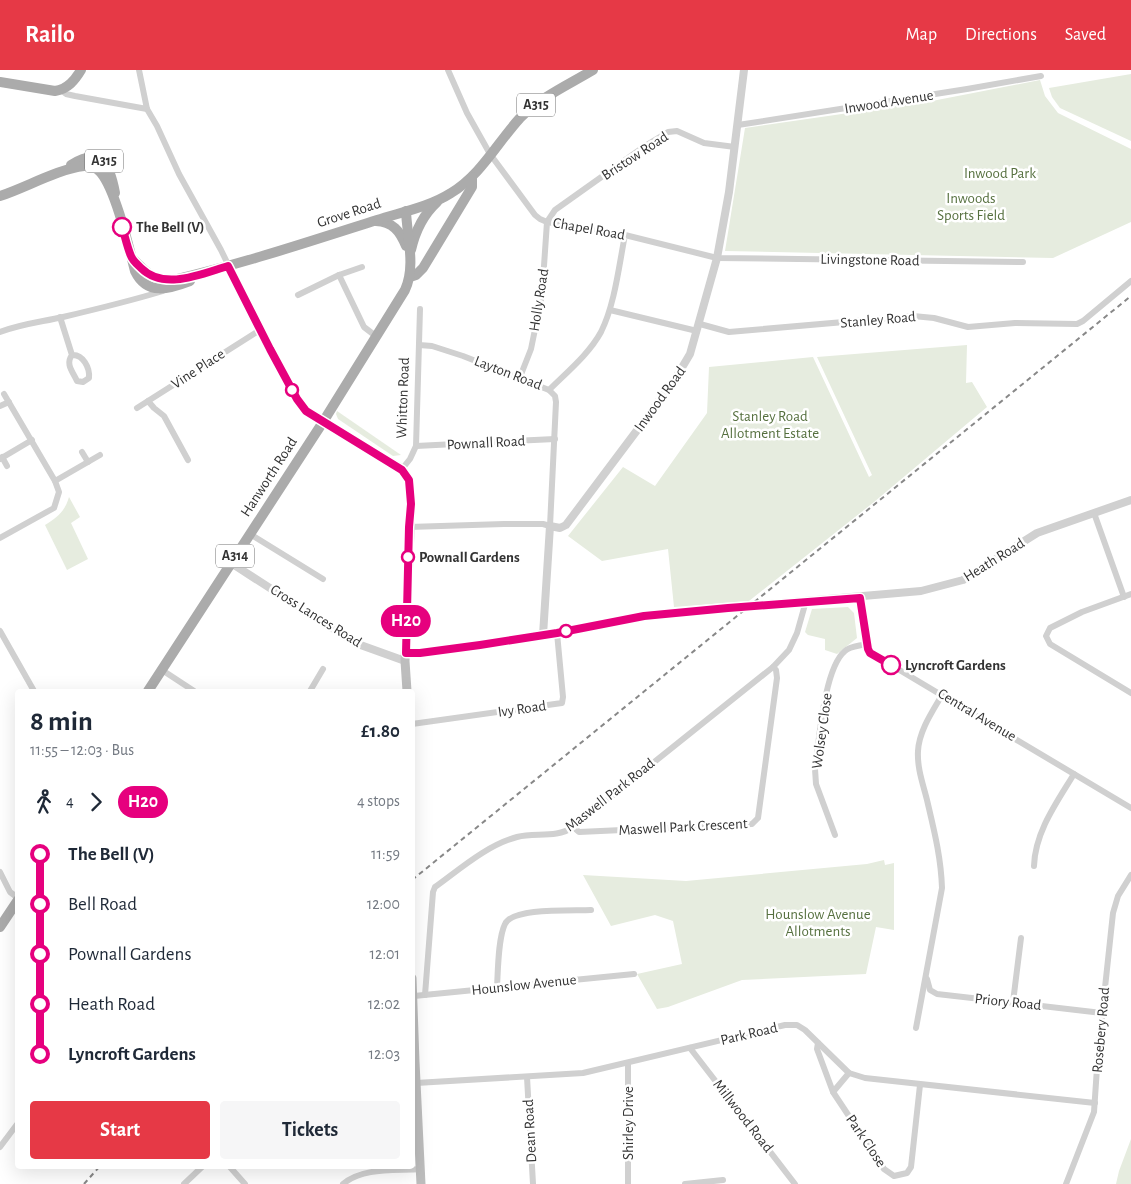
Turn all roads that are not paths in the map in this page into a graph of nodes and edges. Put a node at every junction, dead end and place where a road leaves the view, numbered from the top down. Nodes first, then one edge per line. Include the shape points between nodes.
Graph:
1 (81, 70) edge
2 (448, 70) edge
3 (593, 70) edge
4 (744, 70) edge
5 (140, 73) edge
6 (1040, 76) dead end
7 (0, 82) edge
8 (61, 90) junction
9 (147, 109) junction
10 (738, 125) junction
11 (735, 147) junction
12 (490, 154) junction
13 (472, 176) junction
14 (0, 196) edge
15 (440, 199) junction
16 (408, 210) junction
17 (373, 221) junction
18 (547, 222) junction
19 (625, 235) junction
20 (413, 242) junction
21 (410, 255) junction
22 (132, 258) junction
23 (717, 258) junction
24 (1023, 262) dead end
25 (228, 266) junction
26 (362, 267) dead end
27 (213, 270) junction
28 (339, 275) junction
29 (410, 277) junction
30 (1131, 281) edge
31 (148, 286) junction
32 (175, 287) junction
33 (298, 295) dead end
34 (138, 299) junction
35 (420, 309) dead end
36 (610, 310) junction
37 (60, 317) junction
38 (698, 328) junction
39 (260, 330) junction
40 (0, 332) edge
41 (377, 337) junction
42 (419, 345) junction
43 (72, 355) dead end
44 (520, 377) junction
45 (549, 390) junction
46 (4, 394) dead end
47 (148, 401) junction
48 (9, 402) junction
49 (0, 406) edge
50 (137, 408) dead end
51 (323, 422) junction
52 (555, 439) junction
53 (32, 440) junction
54 (416, 446) junction
55 (82, 452) dead end
56 (100, 455) dead end
57 (1, 458) edge
58 (188, 460) dead end
59 (88, 462) junction
60 (7, 466) dead end
61 (402, 470) junction
62 (55, 481) junction
63 (1131, 500) edge
64 (1094, 513) junction
65 (550, 526) junction
66 (409, 527) junction
67 (250, 534) junction
68 (0, 538) edge
69 (231, 563) junction
70 (323, 579) dead end
71 (1128, 595) edge
72 (860, 598) junction
73 (806, 601) junction
74 (0, 631) edge
75 (557, 633) junction
76 (543, 635) junction
77 (866, 644) junction
78 (405, 657) junction
79 (773, 667) junction
80 (323, 669) dead end
81 (162, 670) junction
82 (33, 689) edge
83 (149, 689) edge
84 (191, 689) edge
85 (311, 689) edge
86 (407, 689) edge
87 (942, 694) junction
88 (1131, 694) edge
89 (415, 724) edge
90 (1074, 774) junction
91 (1131, 808) edge
92 (573, 827) junction
93 (835, 836) dead end
94 (1034, 866) dead end
95 (0, 872) edge
96 (1131, 875) edge
97 (15, 896) edge
98 (15, 904) edge
99 (591, 910) dead end
100 (0, 927) edge
101 (1020, 938) dead end
102 (634, 974) dead end
103 (926, 974) junction
104 (497, 987) junction
105 (425, 995) junction
106 (415, 996) edge
107 (1013, 1002) junction
108 (1102, 1012) junction
109 (916, 1028) dead end
110 (818, 1044) junction
111 (690, 1048) junction
112 (628, 1063) junction
113 (415, 1072) edge
114 (849, 1074) junction
115 (527, 1077) junction
116 (416, 1083) junction
117 (920, 1085) junction
118 (833, 1092) junction
119 (1095, 1103) junction
120 (15, 1127) edge
121 (0, 1147) edge
122 (199, 1169) edge
123 (232, 1169) edge
124 (421, 1169) junction
125 (723, 1180) dead end
126 (184, 1184) edge
127 (245, 1184) edge
128 (343, 1184) edge
129 (422, 1184) edge
130 (533, 1184) edge
131 (628, 1184) edge
132 (685, 1184) edge
133 (795, 1184) edge
134 (1066, 1184) edge

1 - 8 main road via 70,85
2 - 12 street, Chapel Road
3 - 12 main road, Hanworth Road / A315 via 527,112
4 - 10 street, Inwood Road
5 - 9 street
6 - 10 street, Inwood Avenue
7 - 8 main road
8 - 9 street via 75,96
9 - 25 street
10 - 11 street, Inwood Road
11 - 18 street, Bristow Road via 704,143 677,131 668,132 555,210
11 - 23 street, Inwood Road
12 - 13 main road, Hanworth Road / A315
12 - 18 street, Chapel Road via 535,215
13 - 15 main road, Grove Road / A315
13 - 29 main road, Hanworth Road / A314 via 472,187 423,268
14 - 22 main road, A315 via 57,174 89,157 104,161 111,174
15 - 16 main road, Grove Road / A315
15 - 20 main road, Hanworth Road / A314 via 425,216
16 - 17 main road, Grove Road / A315
16 - 20 main road
16 - 21 main road, Hanworth Road
17 - 21 main road via 388,222 394,226
17 - 25 main road, Grove Road / A315
18 - 19 street, Chapel Road
18 - 44 street, Holly Road via 542,294 531,348
19 - 23 street, Chapel Road
19 - 36 street
20 - 21 main road, Hanworth Road / A314
21 - 29 main road, Hanworth Road / A314
22 - 27 main road, A315 via 146,273 168,280
22 - 31 main road, A315 via 139,279
23 - 24 street, Livingstone Road
23 - 38 street, Inwood Road
25 - 27 main road, A315
25 - 39 street
26 - 28 street
27 - 32 main road, A315
28 - 33 street
28 - 41 street via 364,327
29 - 41 main road, Hanworth Road / A314
30 - 38 street, Stanley Road via 1078,324 1015,323 968,327 913,316 729,332
31 - 32 main road, A315 via 159,289
31 - 34 street
32 - 34 street
34 - 37 street
35 - 42 street, Whitton Road
36 - 38 street, Stanley Road
36 - 45 street via 600,333 585,353
37 - 40 street via 21,324
37 - 43 street
38 - 65 street, Inwood Road via 686,364 588,496 566,525 560,528
39 - 47 street, Vine Place
39 - 51 street via 297,399 306,411
41 - 51 main road, Hanworth Road / A314
42 - 44 street, Layton Road via 432,346
42 - 54 street, Whitton Road
44 - 45 street, Layton Road
45 - 52 street, Layton Road via 556,402
46 - 48 street
47 - 50 street, Vine Place
47 - 58 street via 164,416
48 - 49 street
48 - 53 street
51 - 61 main road
51 - 67 main road, Hanworth Road / A314
52 - 54 street, Pownall Road
52 - 65 street, Layton Road
53 - 57 street
53 - 62 street
54 - 61 street, Whitton Road
55 - 59 street
56 - 59 street
57 - 60 street
59 - 62 street
61 - 66 main road via 409,480
62 - 68 street via 60,492 54,508
63 - 64 street, Heath Road
64 - 71 street
64 - 72 street, Heath Road via 1037,533 950,585
65 - 66 street
65 - 76 street
66 - 78 main road
67 - 69 main road, Hanworth Road / A314
67 - 70 street
69 - 78 street, Cross Lances Road via 355,643
69 - 81 main road, Hanworth Road / A314
71 - 88 street via 1082,612 1050,628 1046,636 1050,644
72 - 73 street, Heath Road
72 - 77 street
73 - 75 street, Heath Road, bridge via 644,616
73 - 79 street, Maswell Park Road via 797,634 789,650
74 - 82 street
75 - 76 street, Heath Road
75 - 89 street, Ivy Road via 562,703
76 - 78 street, Heath Road
77 - 87 street, Central Avenue via 870,653
77 - 93 street, Wolsey Close via 845,650 829,678 816,784
78 - 86 main road
79 - 92 street, Maswell Park Road
79 - 92 street, Maswell Park Crescent via 777,678 758,818 752,824 579,832
80 - 85 street
81 - 83 main road, Hanworth Road / A314
81 - 84 street
87 - 90 street, Central Avenue
87 - 103 street via 923,730 918,750 919,769 939,851 942,888
90 - 91 street, Central Avenue
90 - 94 street via 1044,825
92 - 105 street, Maswell Park Road via 559,834 519,836 503,841 436,887
95 - 97 street
96 - 108 street, Rosebery Road via 1118,896 1113,913
98 - 100 main road
99 - 104 street via 529,912 508,919 501,939
101 - 107 street
102 - 104 street, Hounslow Avenue
103 - 107 street, Priory Road via 930,990 937,994
103 - 109 street
104 - 105 street, Hounslow Avenue
105 - 106 street, Hounslow Avenue
107 - 108 street, Priory Road
108 - 119 street, Rosebery Road
110 - 111 street, Park Road via 806,1030 797,1025 785,1025
110 - 114 street, Park Road
110 - 118 street, Park Close
111 - 112 street, Park Road
111 - 133 street, Millwood Road
112 - 115 street, Park Road via 583,1074
112 - 131 street, Shirley Drive
113 - 116 main road
114 - 117 street
114 - 118 street
115 - 116 street, Park Road
115 - 130 street, Dean Road
116 - 124 main road
117 - 118 street, Park Close via 911,1167 902,1176 894,1176 884,1169
117 - 119 street
119 - 134 street, Rosebery Road
120 - 121 street
122 - 126 street
123 - 127 street
124 - 128 street via 368,1172
124 - 129 main road
125 - 132 street

